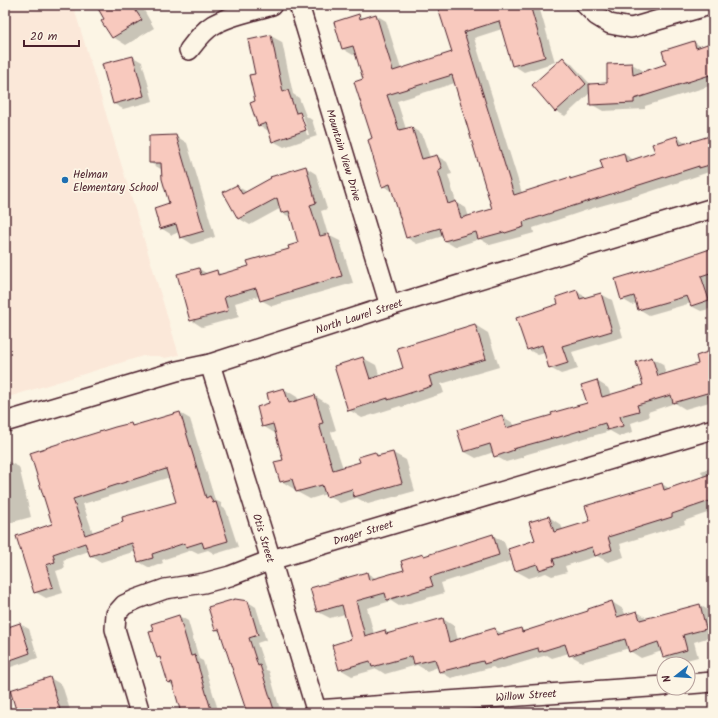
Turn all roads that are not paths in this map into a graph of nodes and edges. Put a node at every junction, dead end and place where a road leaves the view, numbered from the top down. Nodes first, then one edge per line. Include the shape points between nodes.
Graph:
1 (272, 5) edge
2 (299, 5) edge
3 (586, 5) edge
4 (710, 5) edge
5 (189, 50) dead end
6 (713, 208) edge
7 (390, 306) junction
8 (210, 364) junction
9 (5, 422) edge
10 (713, 428) edge
11 (271, 560) junction
12 (713, 682) edge
13 (696, 683) edge
14 (656, 687) edge
15 (316, 711) edge
16 (140, 713) edge

1 - 5 street via 212,25
2 - 7 street, Mountain View Drive
3 - 4 street via 610,24 631,28
6 - 7 street, North Laurel Street
7 - 8 street, North Laurel Street
8 - 9 street, North Laurel Street via 176,371
8 - 11 street, Otis Street
10 - 11 street, Drager Street
11 - 15 street, Otis Street
11 - 16 street, Drager Street via 230,576 165,589 124,605 116,614 115,629
12 - 13 street
14 - 15 street, Willow Street

